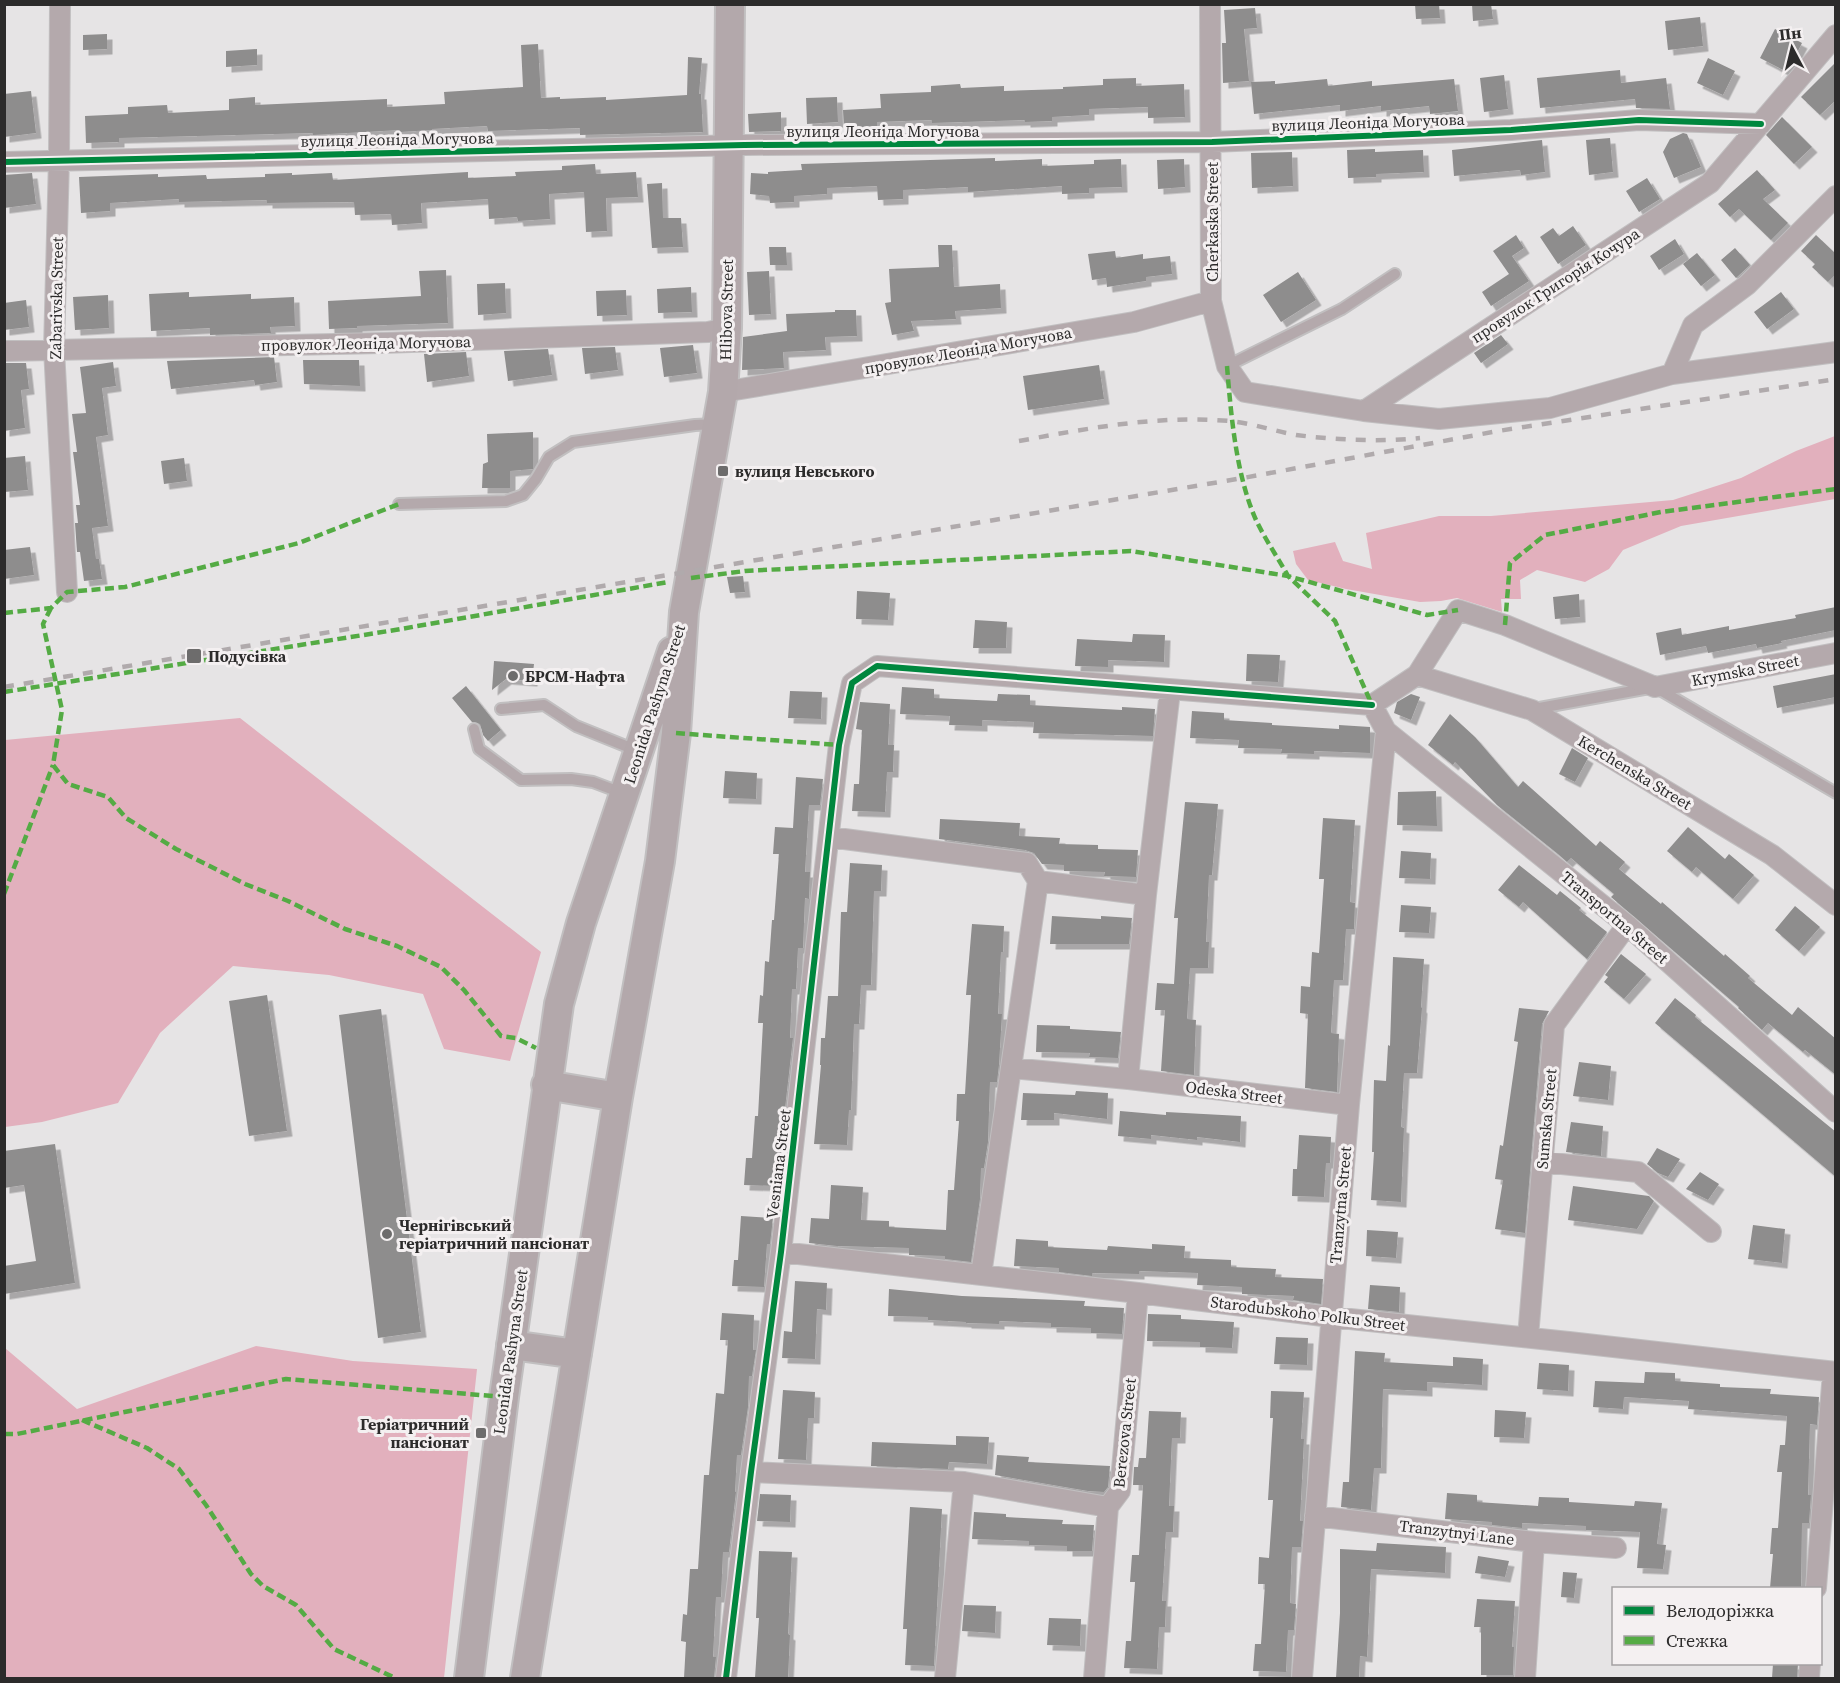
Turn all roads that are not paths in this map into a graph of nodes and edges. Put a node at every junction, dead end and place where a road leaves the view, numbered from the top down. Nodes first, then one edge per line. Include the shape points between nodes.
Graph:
1 (60, 4) edge
2 (730, 4) edge
3 (1210, 4) edge
4 (1836, 35) edge
5 (1761, 124) junction
6 (1212, 142) junction
7 (728, 145) junction
8 (59, 159) junction
9 (4, 162) edge
10 (1836, 196) edge
11 (1395, 274) dead end
12 (1211, 301) junction
13 (727, 328) junction
14 (54, 349) junction
15 (4, 351) edge
16 (1836, 352) edge
17 (1227, 366) junction
18 (1672, 374) junction
19 (723, 392) junction
20 (1364, 411) junction
21 (716, 424) junction
22 (399, 504) dead end
23 (68, 592) dead end
24 (684, 612) junction
25 (1836, 653) edge
26 (1417, 675) junction
27 (1655, 687) junction
28 (1170, 691) junction
29 (1372, 705) junction
30 (501, 709) dead end
31 (1532, 710) junction
32 (474, 729) dead end
33 (1386, 731) junction
34 (639, 751) junction
35 (1836, 793) edge
36 (625, 794) junction
37 (828, 837) junction
38 (1038, 881) junction
39 (1146, 895) junction
40 (1836, 905) edge
41 (1627, 925) junction
42 (1011, 1068) junction
43 (1119, 1078) junction
44 (546, 1085) junction
45 (618, 1097) junction
46 (1348, 1105) junction
47 (1836, 1112) edge
48 (1543, 1162) junction
49 (1711, 1232) dead end
50 (781, 1252) junction
51 (981, 1275) junction
52 (1138, 1293) junction
53 (1331, 1317) junction
54 (1528, 1337) junction
55 (511, 1346) junction
56 (577, 1354) junction
57 (1834, 1372) edge
58 (751, 1472) junction
59 (964, 1482) junction
60 (1108, 1507) junction
61 (1315, 1516) junction
62 (1534, 1542) junction
63 (1616, 1548) dead end
64 (1816, 1587) edge
65 (469, 1678) edge
66 (525, 1678) edge
67 (726, 1678) edge
68 (945, 1678) edge
69 (1094, 1678) edge
70 (1302, 1678) edge
71 (1525, 1678) edge

1 - 8 street, Zabarivska Street
2 - 7 main road, Hlibova Street
3 - 6 street, Cherkaska Street
4 - 5 street, провулок Григорія Кочура
5 - 6 street, вулиця Леоніда Могучова via 1639,120 1510,130
5 - 20 street, провулок Григорія Кочура via 1710,183
6 - 7 street, вулиця Леоніда Могучова
6 - 12 street, Cherkaska Street
7 - 8 street, вулиця Леоніда Могучова
7 - 13 main road, Hlibova Street
8 - 9 street, вулиця Леоніда Могучова
8 - 14 street, Zabarivska Street
10 - 18 street via 1747,285 1693,325
11 - 17 lane via 1342,309
12 - 17 street, Cherkaska Street
12 - 19 street, провулок Леоніда Могучова via 1134,322
13 - 14 street, провулок Леоніда Могучова via 708,332 393,343
13 - 19 main road, Hlibova Street
14 - 15 street, провулок Леоніда Могучова
14 - 23 street, Zabarivska Street
16 - 18 street
17 - 20 street via 1245,392
18 - 20 street via 1550,408 1439,419
19 - 21 main road, Hlibova Street
21 - 22 lane via 573,442 549,457 523,495 506,501
21 - 24 main road, Hlibova Street
24 - 34 main road, Leonida Pashyna Street
24 - 45 main road, Leonida Pashyna Street via 676,733 660,861
25 - 27 street, Krymska Street
26 - 27 street via 1458,610 1505,625
26 - 29 street
26 - 31 street, Kerchenska Street
27 - 31 lane
27 - 35 lane
28 - 29 street
28 - 37 street, Vesniana Street via 877,666 852,683 839,745
28 - 39 street
29 - 33 street
30 - 34 lane via 544,705 576,726
31 - 40 street, Kerchenska Street via 1772,855
32 - 36 lane via 479,749 521,780 571,779
33 - 41 street, Transportna Street
33 - 46 street, Tranzytna Street
34 - 36 main road, Leonida Pashyna Street
36 - 44 main road, Leonida Pashyna Street via 581,923 559,1004
37 - 38 street via 1027,863
37 - 50 street, Vesniana Street
38 - 39 street
38 - 42 street
39 - 43 street via 1128,1079
41 - 47 street, Transportna Street
41 - 48 street, Sumska Street via 1554,1025
42 - 43 street, Odeska Street
42 - 51 street
43 - 46 street, Odeska Street
44 - 45 main road
44 - 55 main road, Leonida Pashyna Street
45 - 56 main road, Leonida Pashyna Street
46 - 53 street, Tranzytna Street
48 - 49 street via 1638,1172
48 - 54 street, Sumska Street
50 - 51 street, Starodubskoho Polku Street
50 - 58 street, Vesniana Street
51 - 52 street, Starodubskoho Polku Street
52 - 53 street, Starodubskoho Polku Street
52 - 60 street, Berezova Street via 1120,1491
53 - 54 street, Starodubskoho Polku Street
53 - 61 street, Tranzytna Street
54 - 57 street, Starodubskoho Polku Street
55 - 56 main road
55 - 65 main road, Leonida Pashyna Street
56 - 66 main road, Leonida Pashyna Street
57 - 64 street
58 - 59 street
58 - 67 street, Vesniana Street
59 - 60 street
59 - 68 street
60 - 69 street, Berezova Street
61 - 62 street, Tranzytnyi Lane
61 - 70 street, Tranzytna Street
62 - 63 street
62 - 71 street, Tranzytnyi Lane

